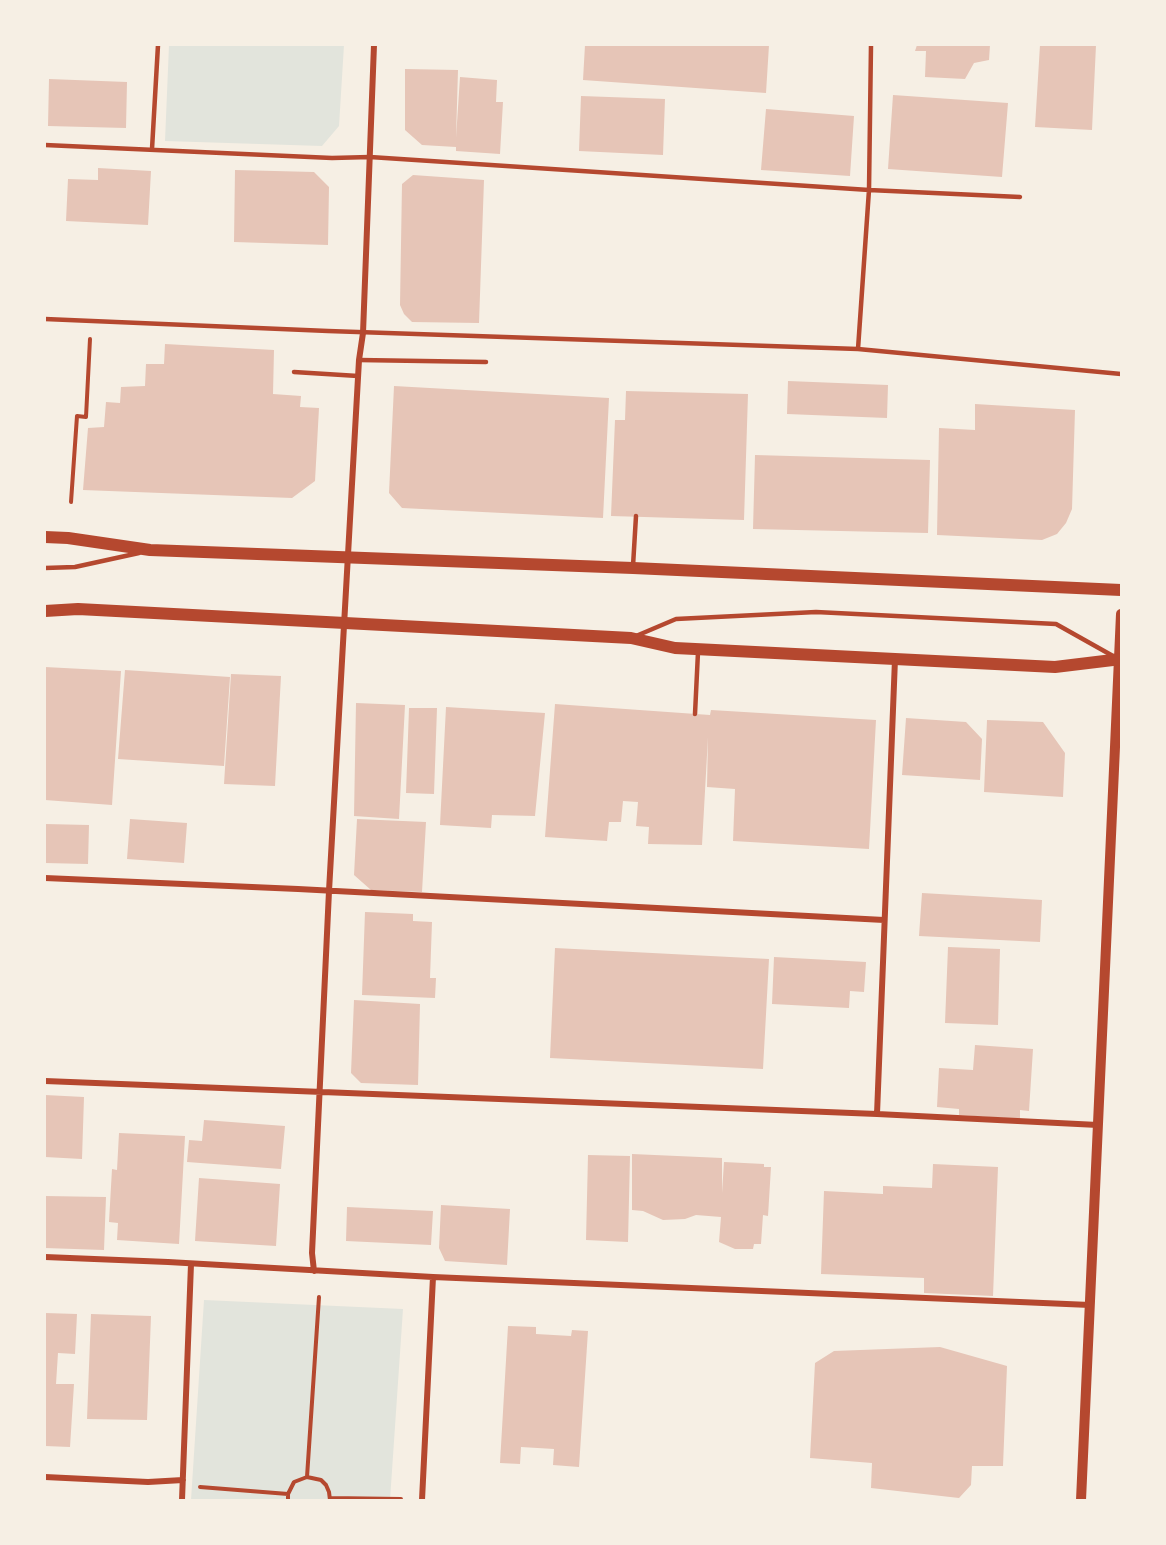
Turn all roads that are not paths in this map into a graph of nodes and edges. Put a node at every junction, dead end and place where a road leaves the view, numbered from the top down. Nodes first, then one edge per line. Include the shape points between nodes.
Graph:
1 (159, 45) edge
2 (374, 45) edge
3 (871, 45) edge
4 (45, 145) edge
5 (152, 149) junction
6 (370, 157) junction
7 (869, 190) junction
8 (1020, 197) dead end
9 (45, 319) edge
10 (363, 333) junction
11 (858, 349) junction
12 (358, 360) junction
13 (486, 362) dead end
14 (294, 372) dead end
15 (1121, 374) edge
16 (358, 376) junction
17 (636, 516) dead end
18 (45, 537) edge
19 (150, 550) junction
20 (347, 557) junction
21 (45, 568) edge
22 (633, 568) junction
23 (1121, 590) edge
24 (45, 611) edge
25 (1121, 614) edge
26 (344, 622) junction
27 (631, 638) junction
28 (698, 649) junction
29 (895, 659) junction
30 (1119, 659) edge
31 (695, 714) dead end
32 (45, 878) edge
33 (329, 891) junction
34 (885, 920) junction
35 (45, 1081) edge
36 (320, 1092) junction
37 (877, 1114) junction
38 (1098, 1125) junction
39 (45, 1257) edge
40 (191, 1264) junction
41 (314, 1271) junction
42 (433, 1277) junction
43 (1091, 1305) junction
44 (45, 1477) edge
45 (183, 1480) junction
46 (182, 1500) edge
47 (422, 1500) edge
48 (430, 1500) edge
49 (1081, 1500) edge

1 - 5 lane
2 - 6 street
3 - 7 lane
4 - 5 lane
5 - 6 lane
6 - 7 lane
6 - 10 street
7 - 8 lane
7 - 11 lane
9 - 10 lane
10 - 11 lane
10 - 12 street
11 - 15 lane
12 - 13 lane
12 - 16 street
14 - 16 lane
16 - 20 street
17 - 22 lane
18 - 19 main road
19 - 20 main road
19 - 21 lane via 75,567
20 - 22 main road
20 - 26 street
22 - 23 main road
24 - 26 main road via 78,609
25 - 30 street
26 - 27 main road
26 - 33 street
27 - 28 main road
27 - 30 lane via 676,619 816,612 1056,624
28 - 29 main road
28 - 31 lane
29 - 30 main road via 1055,667
29 - 34 street
30 - 38 street
32 - 33 street
33 - 34 street
33 - 36 street
34 - 37 street
35 - 36 street
36 - 37 street
36 - 41 street
37 - 38 street
38 - 43 street
39 - 40 street
40 - 41 street
40 - 45 street
41 - 42 street
42 - 43 street
42 - 47 street
43 - 49 street
44 - 45 street
45 - 46 street
47 - 48 street

